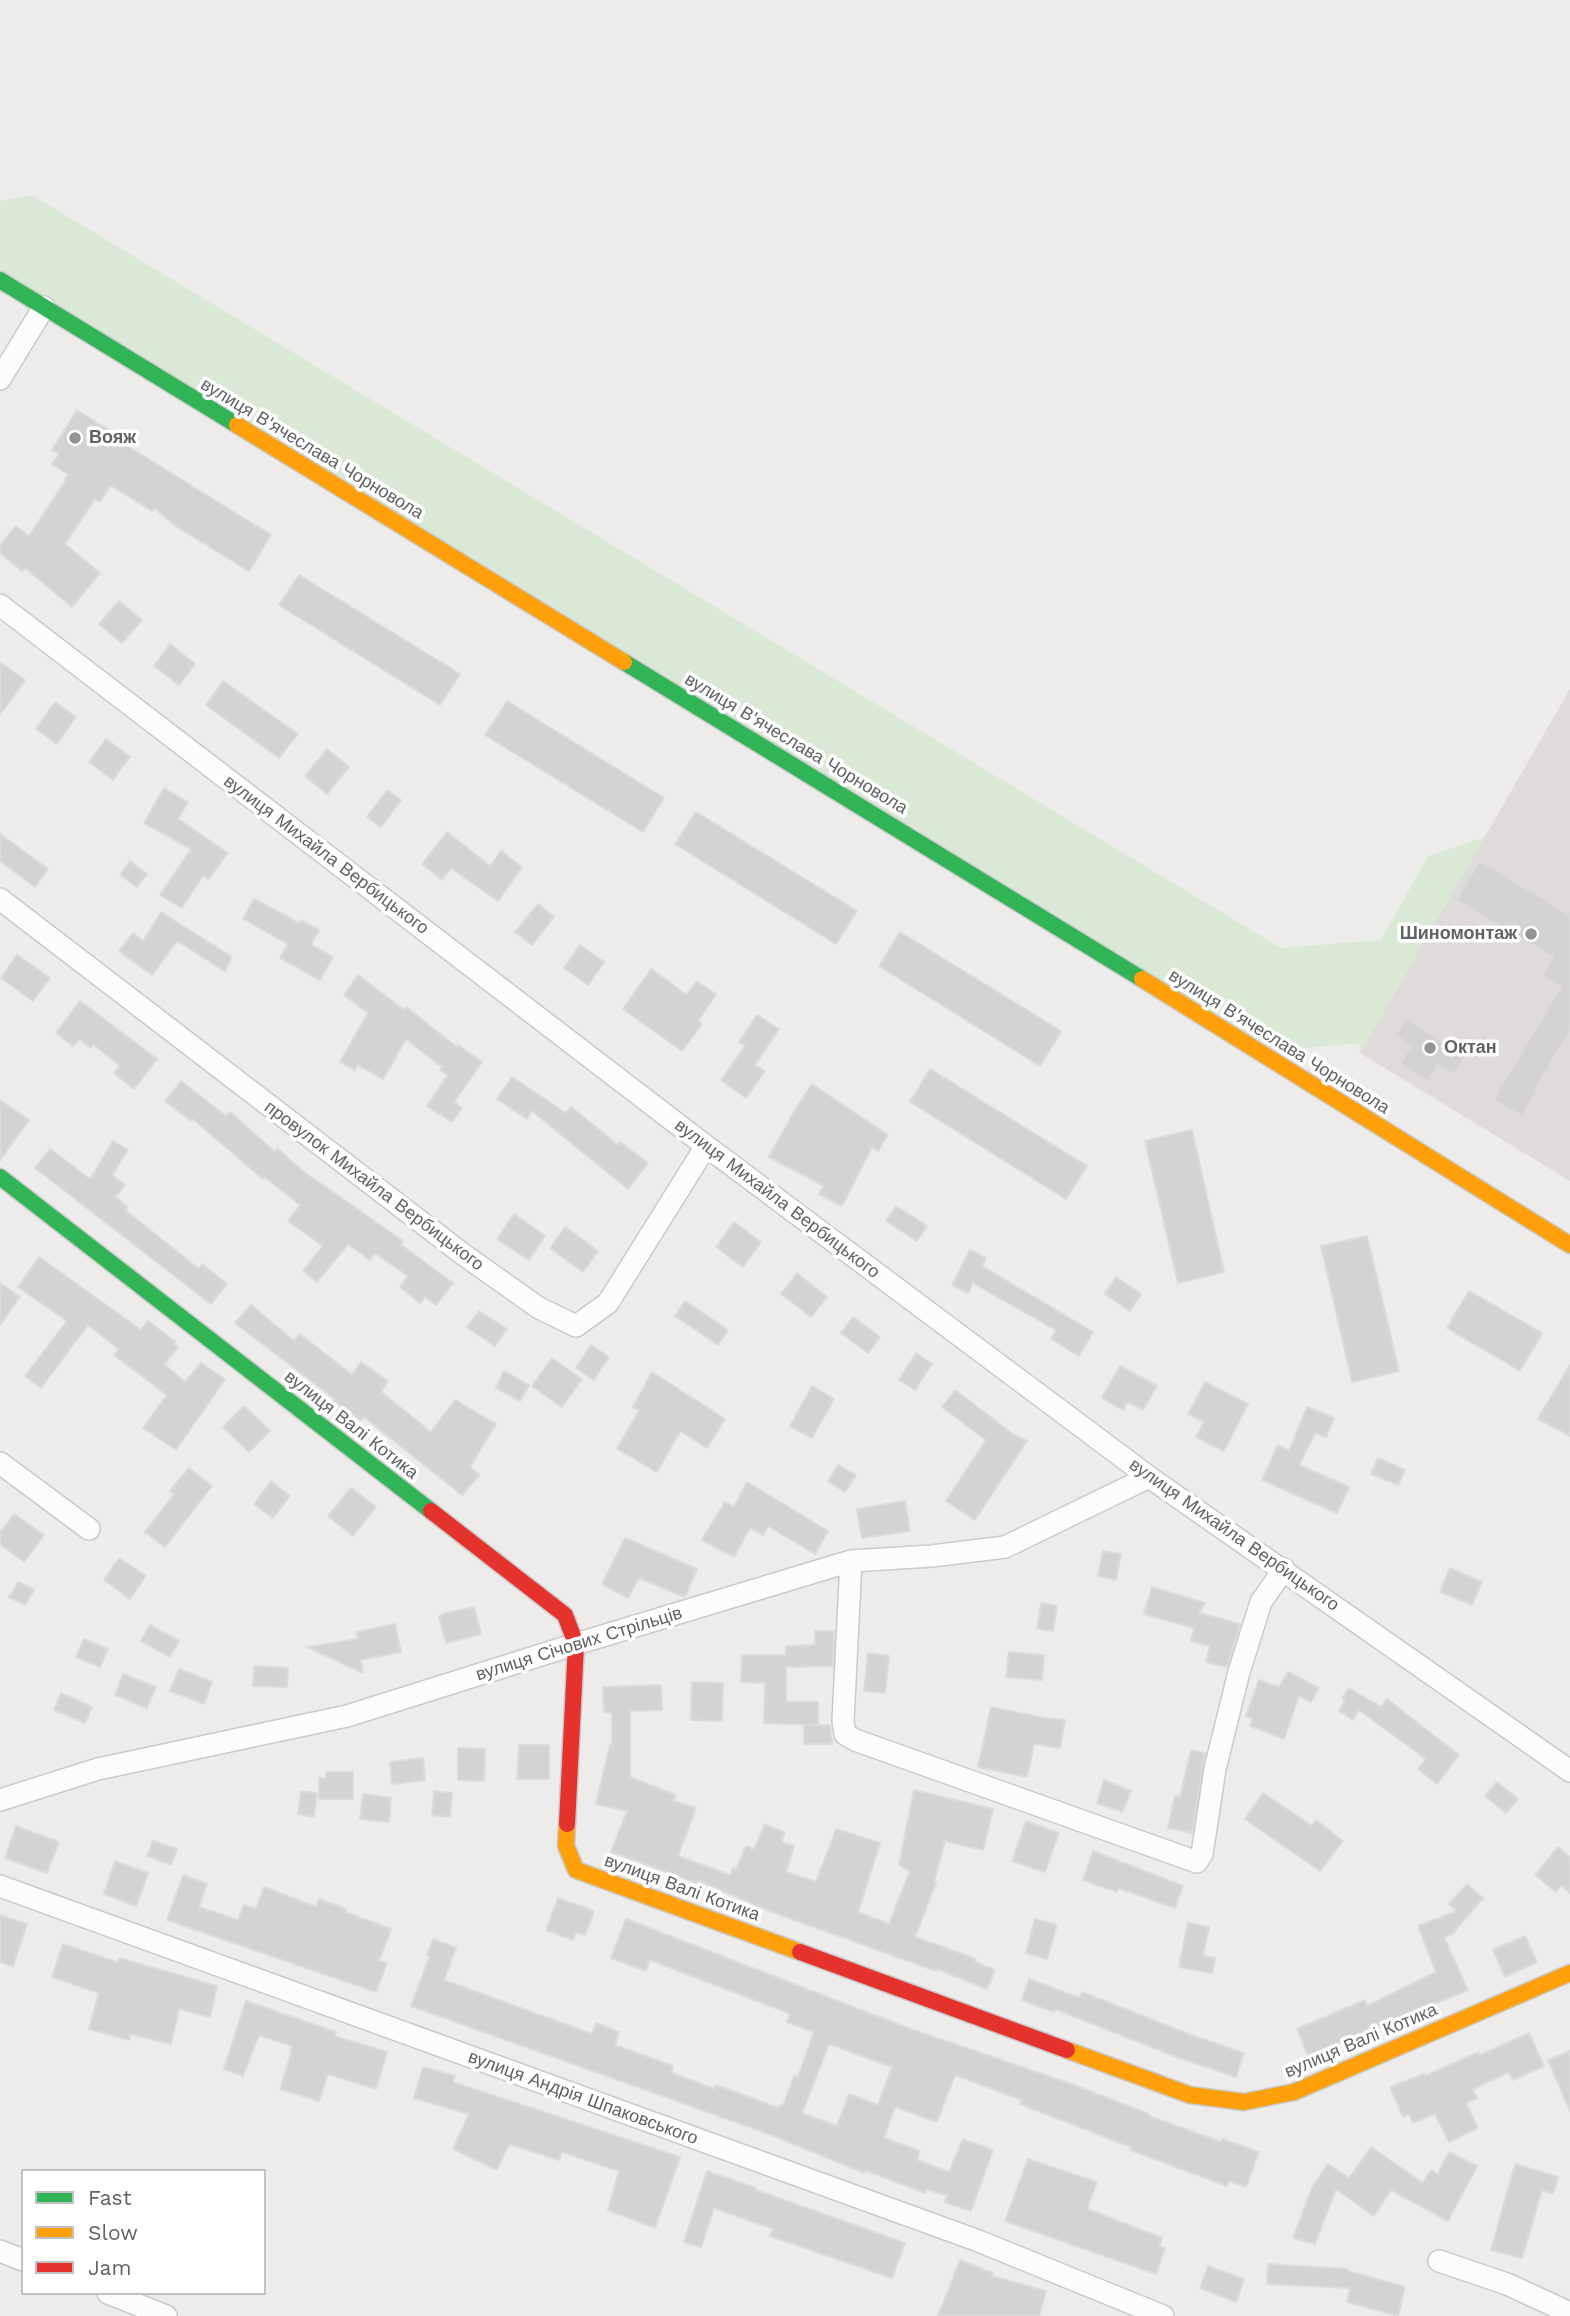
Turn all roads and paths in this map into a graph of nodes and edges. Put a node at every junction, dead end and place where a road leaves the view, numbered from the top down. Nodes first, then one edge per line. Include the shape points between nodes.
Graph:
1 (0, 280) edge
2 (44, 307) junction
3 (0, 379) edge
4 (0, 605) edge
5 (0, 899) edge
6 (706, 1146) junction
7 (0, 1177) edge
8 (1570, 1245) edge
9 (0, 1463) edge
10 (1149, 1476) junction
11 (89, 1529) dead end
12 (851, 1561) junction
13 (1284, 1569) junction
14 (576, 1644) junction
15 (1570, 1771) edge
16 (0, 1800) edge
17 (0, 1886) edge
18 (1570, 1973) edge
19 (0, 2251) edge
20 (21, 2259) edge
21 (1439, 2260) dead end
22 (113, 2295) edge
23 (1570, 2313) edge
24 (166, 2316) edge
25 (1163, 2316) edge

1 - 2 street, вулиця В'ячеслава Чорновола
2 - 3 street
2 - 8 street, вулиця В'ячеслава Чорновола
4 - 6 street, вулиця Михайла Вербицького
5 - 6 street, провулок Михайла Вербицького via 464,1255 539,1308 576,1326 608,1303
6 - 10 street, вулиця Михайла Вербицького
7 - 14 street, вулиця Валі Котика via 565,1615
9 - 11 street
10 - 12 street, вулиця Січових Стрільців via 1005,1547
10 - 13 street, вулиця Михайла Вербицького
12 - 13 street via 845,1734 1197,1862 1239,1672 1261,1602
12 - 14 street, вулиця Січових Стрільців
13 - 15 street, вулиця Михайла Вербицького
14 - 16 street, вулиця Січових Стрільців via 348,1716 98,1769
14 - 18 street, вулиця Валі Котика via 566,1846 576,1870 1190,2095 1244,2102 1294,2092
17 - 25 street, вулиця Андрія Шпаковського via 976,2240
19 - 20 street
21 - 23 street
22 - 24 street

